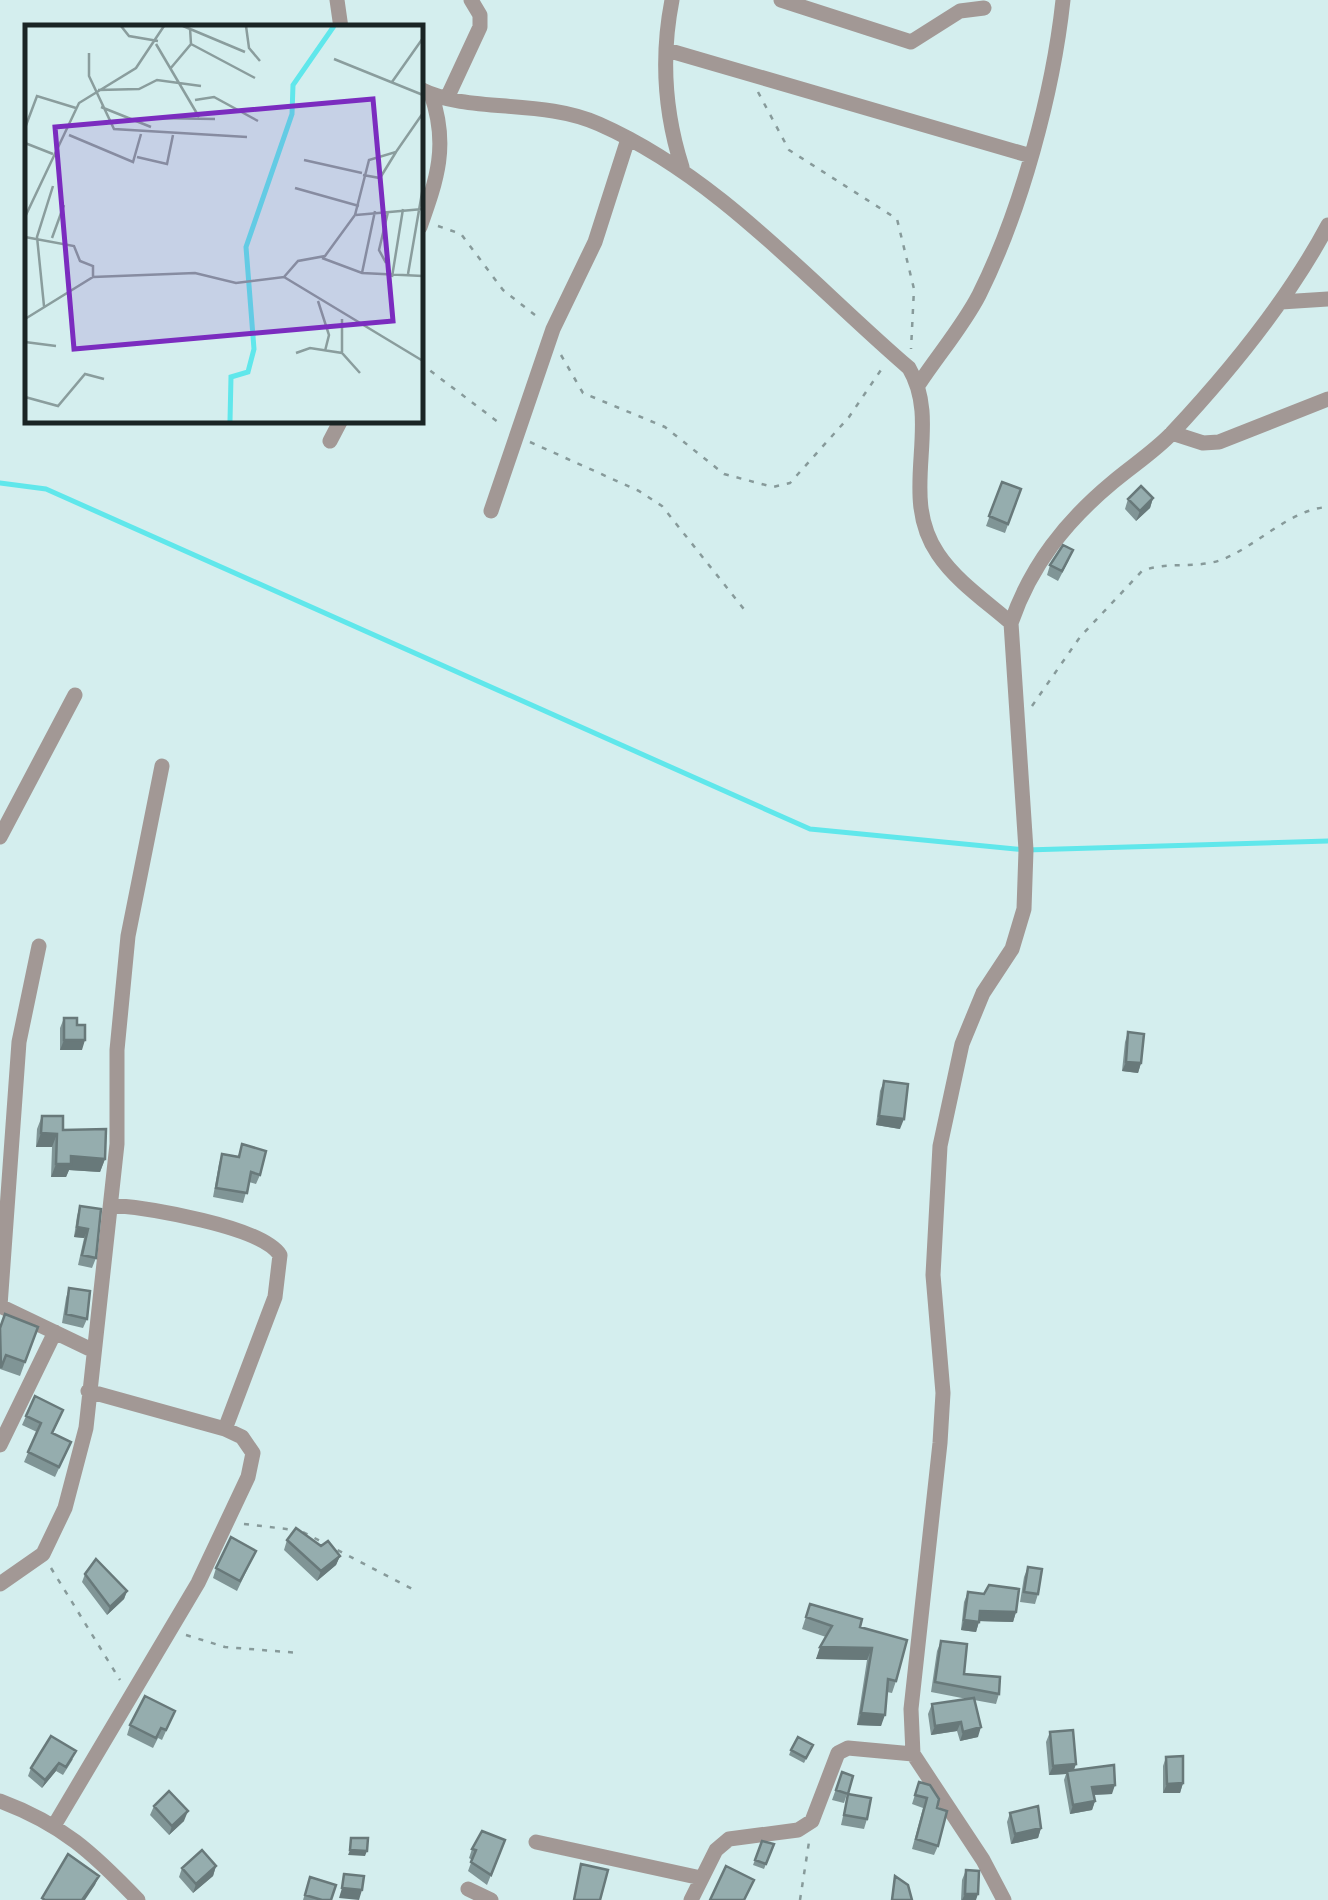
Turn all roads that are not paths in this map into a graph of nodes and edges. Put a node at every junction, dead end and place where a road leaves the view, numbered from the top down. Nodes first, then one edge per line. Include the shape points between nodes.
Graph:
1 (337, 0) edge
2 (471, 0) edge
3 (672, 0) edge
4 (782, 0) edge
5 (1063, 0) edge
6 (984, 8) dead end
7 (341, 25) edge
8 (667, 50) junction
9 (433, 94) edge
10 (628, 139) junction
11 (1031, 156) junction
12 (682, 167) junction
13 (422, 221) edge
14 (1328, 225) edge
15 (1328, 300) edge
16 (1281, 302) junction
17 (918, 384) junction
18 (1328, 399) edge
19 (340, 422) edge
20 (1172, 433) junction
21 (330, 440) dead end
22 (491, 511) dead end
23 (1011, 623) junction
24 (75, 695) dead end
25 (162, 766) dead end
26 (0, 838) edge
27 (39, 946) dead end
28 (0, 1042) edge
29 (19, 1042) junction
30 (112, 1205) junction
31 (0, 1306) edge
32 (54, 1332) junction
33 (94, 1351) junction
34 (88, 1391) junction
35 (225, 1429) junction
36 (0, 1445) edge
37 (0, 1584) edge
38 (913, 1754) junction
39 (0, 1801) edge
40 (55, 1824) junction
41 (536, 1842) dead end
42 (701, 1878) junction
43 (468, 1889) dead end
44 (138, 1900) edge
45 (490, 1900) edge
46 (692, 1900) edge
47 (1004, 1900) edge

1 - 7 street
2 - 9 street via 480,27
3 - 8 street
4 - 6 street via 899,41 922,38 960,11
5 - 11 street
8 - 11 street
8 - 12 street via 670,130
9 - 10 street via 532,105 596,122
9 - 13 street via 442,161
10 - 12 street
10 - 22 street
11 - 17 street via 979,296
12 - 17 street via 910,368
14 - 16 street
15 - 16 street
16 - 20 street
17 - 23 street via 917,503 925,532 939,557
18 - 20 street via 1218,442
19 - 21 street
20 - 23 street via 1060,533 1022,590
23 - 38 street via 1024,909 1012,950 983,993 962,1044 940,1146 933,1275 943,1393 911,1709
24 - 26 street
25 - 30 street via 128,936
27 - 29 street
28 - 29 street
29 - 31 street
30 - 33 street
30 - 35 street via 252,1237 273,1244 280,1255 274,1297
31 - 32 street
32 - 33 street
32 - 36 street
33 - 34 street
34 - 35 street
34 - 37 street via 66,1508 43,1554
35 - 40 street via 242,1437 253,1454 227,1522
38 - 42 street via 848,1748 838,1753 812,1820 798,1830 729,1839
38 - 47 street
39 - 40 street
40 - 44 street
41 - 42 street
42 - 46 street
43 - 45 street

